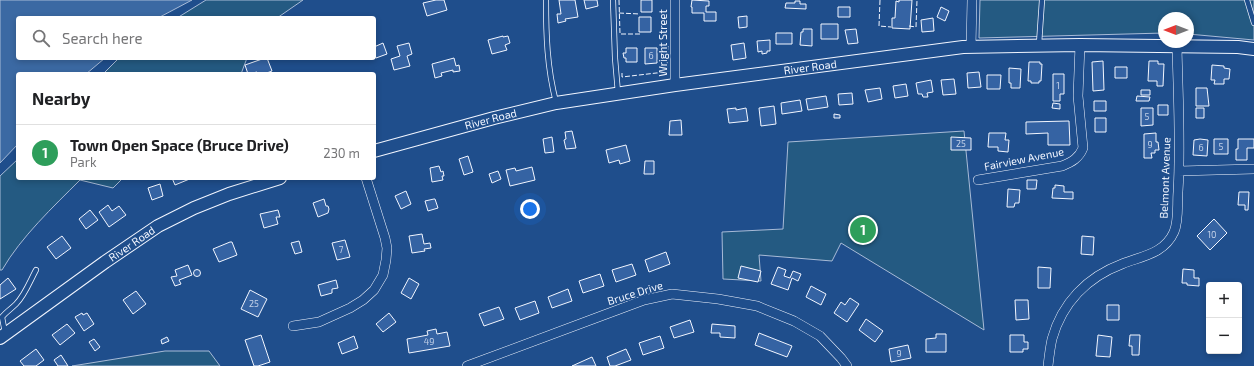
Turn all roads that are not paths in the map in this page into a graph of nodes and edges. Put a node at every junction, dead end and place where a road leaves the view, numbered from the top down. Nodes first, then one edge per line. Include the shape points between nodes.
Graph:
1 (546, 0) edge
2 (613, 0) edge
3 (675, 0) edge
4 (972, 0) edge
5 (1042, 0) edge
6 (1247, 0) edge
7 (1254, 23) edge
8 (1080, 45) junction
9 (1039, 46) junction
10 (1158, 46) edge
11 (1194, 46) edge
12 (971, 47) junction
13 (1177, 48) edge
14 (1254, 49) edge
15 (675, 85) junction
16 (618, 93) junction
17 (556, 103) junction
18 (376, 150) edge
19 (1254, 169) edge
20 (1179, 171) junction
21 (274, 180) edge
22 (367, 180) edge
23 (978, 180) dead end
24 (36, 270) dead end
25 (293, 326) dead end
26 (3, 336) edge
27 (466, 366) edge
28 (847, 366) edge
29 (1048, 366) edge

1 - 17 lane via 546,34
2 - 16 lane
3 - 15 street, Wright Street
4 - 12 street
5 - 9 lane
6 - 7 lane
8 - 9 main road, River Road
8 - 10 main road, River Road
8 - 23 street, Fairview Avenue via 1078,96 1083,148 1080,156 1062,166
9 - 12 main road, River Road
11 - 14 main road, River Road
12 - 15 main road, River Road
13 - 20 street, Belmont Avenue
15 - 16 main road, River Road
16 - 17 main road, River Road
17 - 18 main road, River Road
19 - 20 street
20 - 29 street, Belmont Avenue via 1177,220 1167,242 1154,253 1107,270 1078,291 1058,323 1052,339
21 - 26 main road, River Road via 229,194 158,226
22 - 25 street via 385,238 386,254 382,274 374,290 350,308 319,322
24 - 26 lane via 16,304 2,317
27 - 28 street, Bruce Drive via 644,300 672,294 757,306 794,321 820,336

